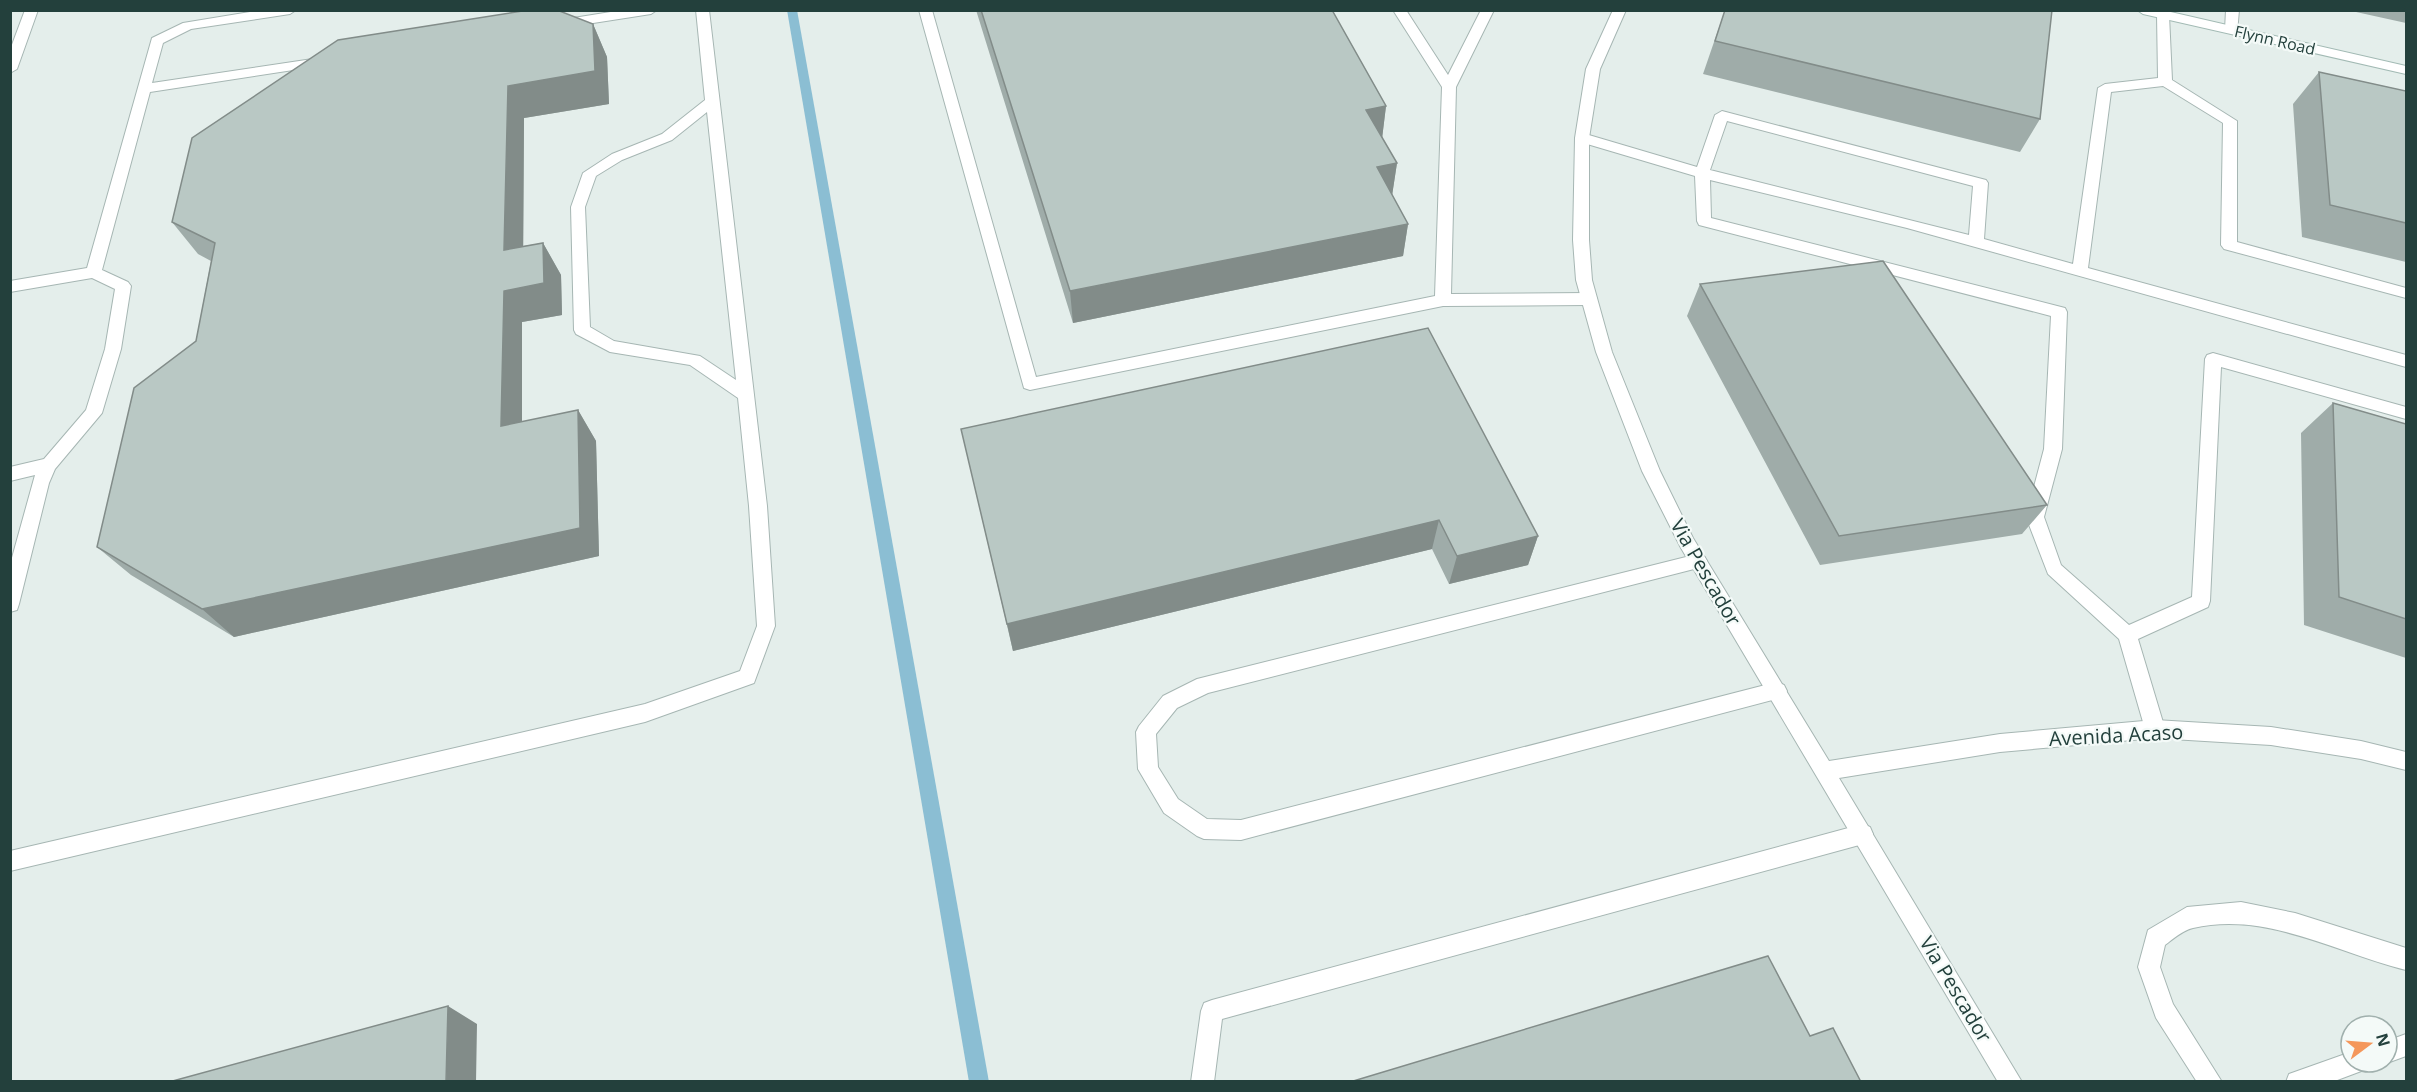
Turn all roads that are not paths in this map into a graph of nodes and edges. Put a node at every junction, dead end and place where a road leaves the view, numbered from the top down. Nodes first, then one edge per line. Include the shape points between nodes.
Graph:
1 (32, 10) edge
2 (290, 10) edge
3 (651, 10) edge
4 (702, 10) edge
5 (925, 10) edge
6 (1399, 10) edge
7 (1488, 10) edge
8 (1620, 10) edge
9 (2143, 10) edge
10 (2233, 10) edge
11 (2163, 15) junction
12 (545, 27) edge
13 (2232, 30) junction
14 (345, 58) edge
15 (10, 69) edge
16 (2406, 70) edge
17 (2165, 82) junction
18 (1449, 87) junction
19 (144, 89) junction
20 (711, 102) junction
21 (1582, 138) junction
22 (1702, 173) junction
23 (1976, 243) junction
24 (94, 272) junction
25 (2080, 272) junction
26 (10, 287) edge
27 (2406, 293) edge
28 (1589, 299) junction
29 (1443, 300) junction
30 (2406, 361) edge
31 (745, 394) junction
32 (2406, 412) edge
33 (49, 465) junction
34 (10, 474) edge
35 (1698, 561) junction
36 (10, 604) edge
37 (2127, 635) junction
38 (1777, 691) junction
39 (2155, 729) junction
40 (2406, 761) edge
41 (1825, 771) junction
42 (1863, 834) junction
43 (10, 861) edge
44 (2406, 959) edge
45 (2339, 1068) edge
46 (1202, 1082) edge
47 (2012, 1082) edge
48 (2211, 1082) edge
49 (2297, 1082) edge

1 - 15 street
2 - 19 street via 188,26 157,41
3 - 12 street
4 - 20 street
5 - 29 street via 1030,384
6 - 18 street
7 - 18 street
8 - 21 street, Via Pescador via 1593,69
9 - 11 street, Flynn Road
10 - 13 street
11 - 13 street, Flynn Road
11 - 17 street
13 - 16 street, Flynn Road
14 - 19 street
17 - 25 street via 2105,88
17 - 27 street via 2230,121 2229,245
18 - 29 street
19 - 24 street
20 - 31 street
20 - 31 street via 667,137 617,157 590,173 578,207 582,330 610,346 694,360
21 - 22 street
21 - 28 street, Via Pescador via 1581,240
22 - 23 street
22 - 23 street via 1722,115 1981,183
22 - 37 street via 1704,221 2059,312 2053,449 2035,517 2054,569
23 - 25 street
24 - 26 street
24 - 33 street via 123,286 113,349 94,413
25 - 30 street
28 - 29 street
28 - 35 street, Via Pescador via 1604,352 1651,471
31 - 43 street via 766,626 747,677 645,713
32 - 37 street via 2213,359 2200,601
33 - 34 street
33 - 36 street via 40,483
35 - 38 street, Via Pescador
35 - 38 street via 1204,685 1170,702 1146,732 1148,769 1171,806 1204,829 1241,830
37 - 39 street
38 - 41 street, Via Pescador
39 - 40 street, Avenida Acaso via 2271,736
39 - 41 street, Avenida Acaso via 2000,742
41 - 42 street, Via Pescador
42 - 46 street via 1212,1011
42 - 47 street, Via Pescador
44 - 48 street via 2295,924 2241,912 2187,918 2156,938 2149,967 2164,1011
45 - 49 street

